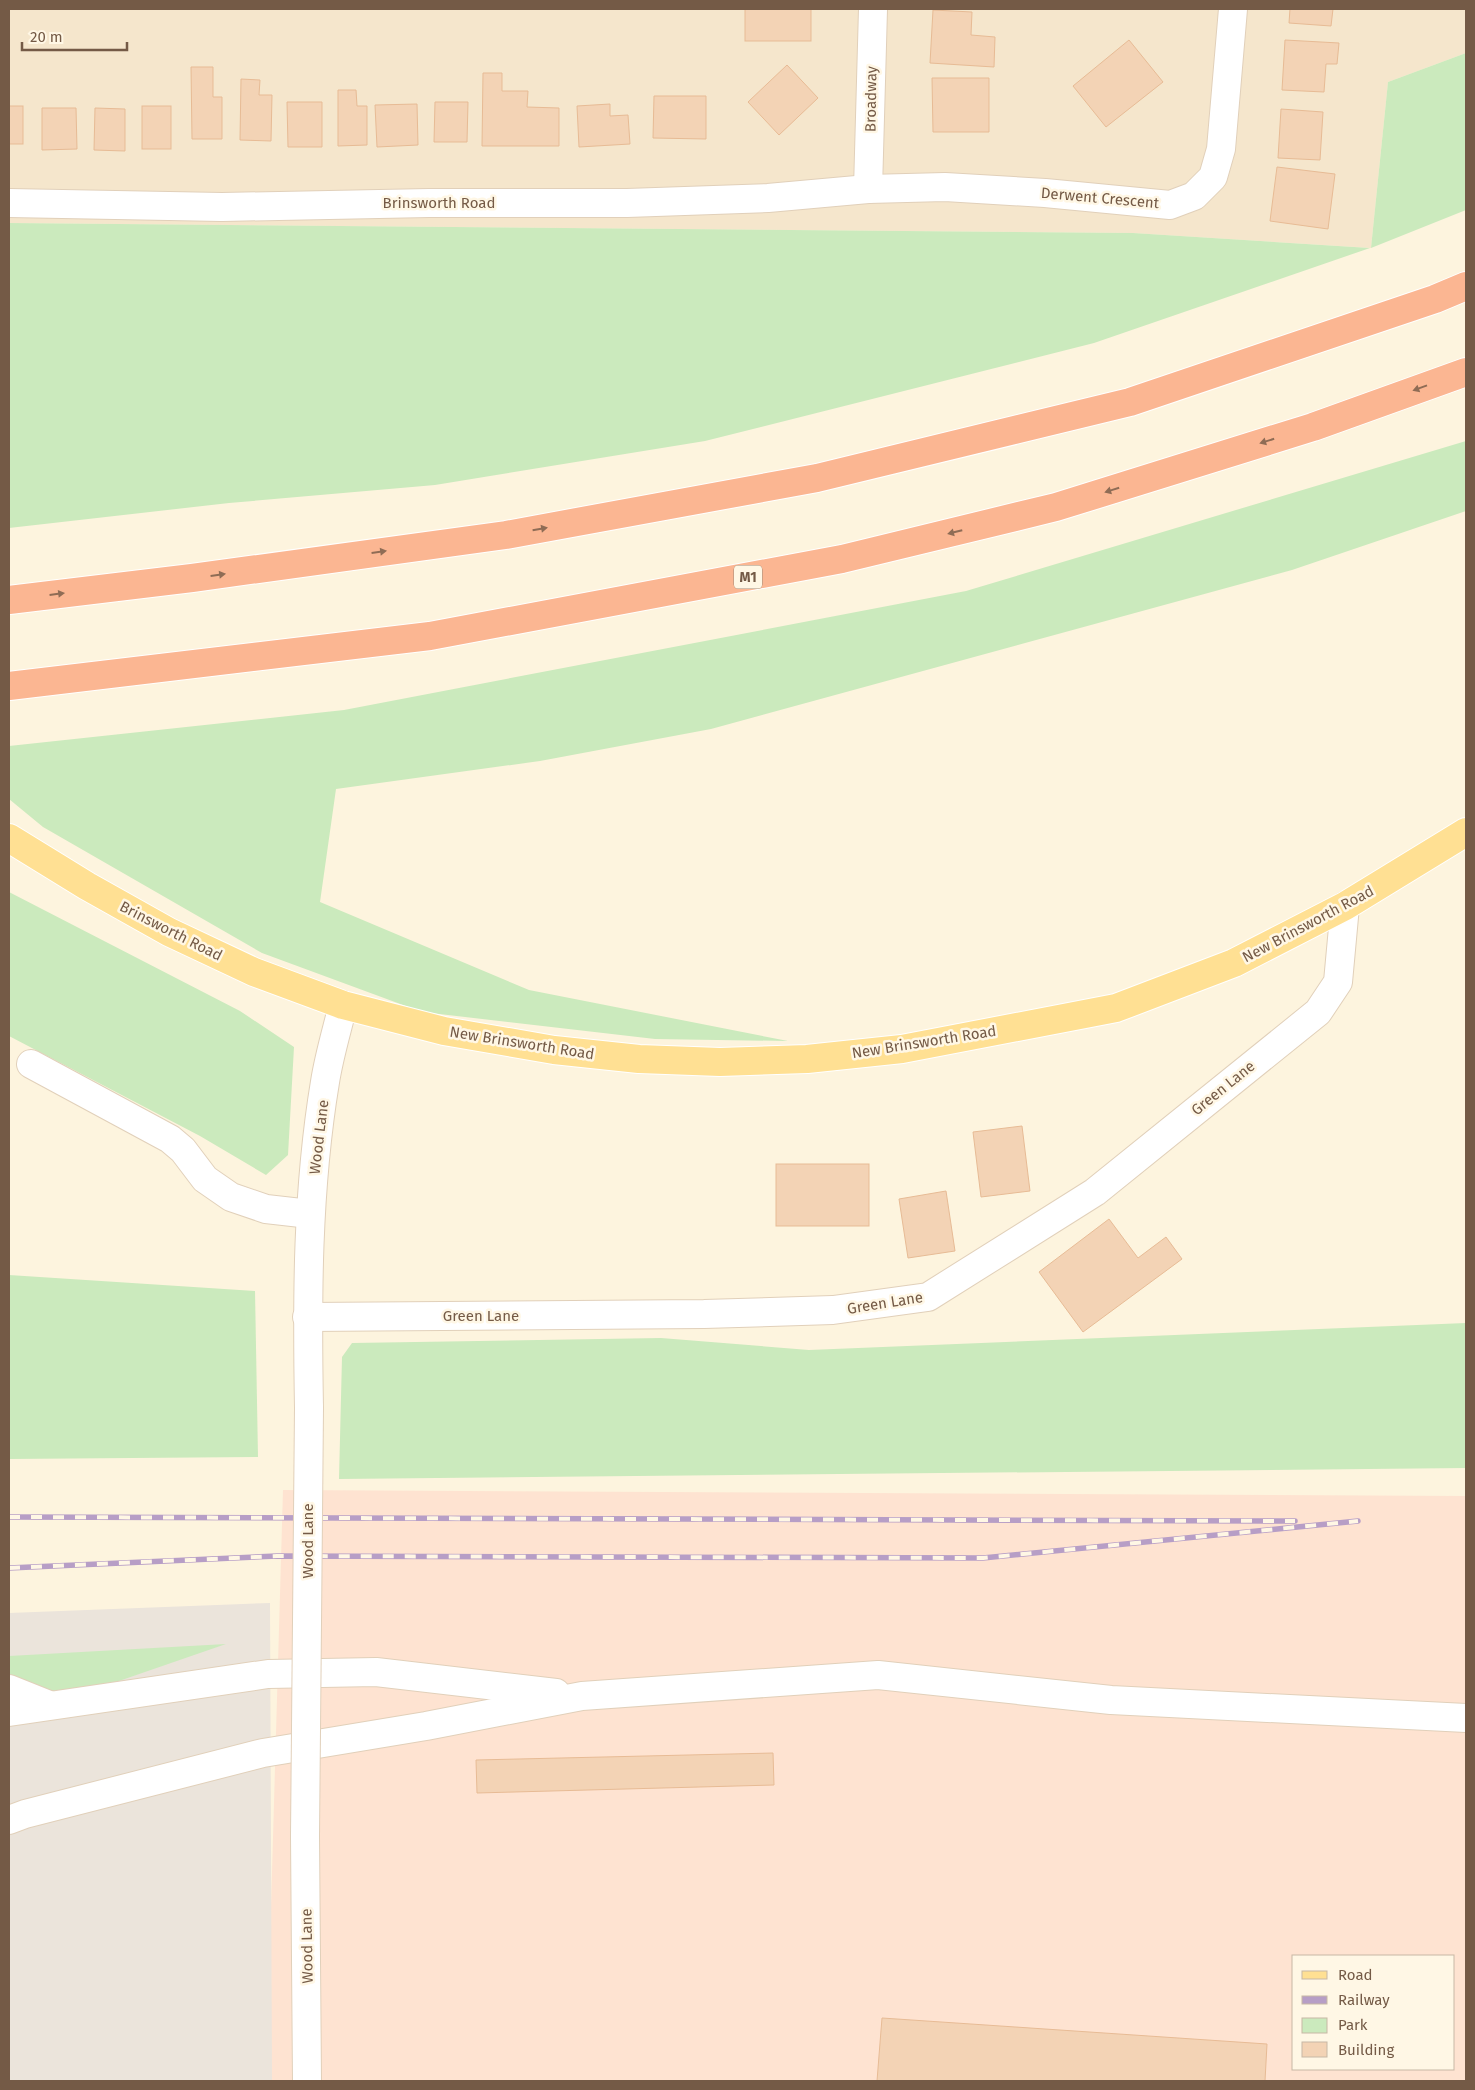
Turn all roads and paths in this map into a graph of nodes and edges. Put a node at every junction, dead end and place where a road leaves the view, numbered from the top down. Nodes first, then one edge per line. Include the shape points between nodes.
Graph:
1 (873, 9) edge
2 (1232, 9) edge
3 (868, 189) junction
4 (9, 203) edge
5 (1466, 286) edge
6 (1466, 372) edge
7 (9, 600) edge
8 (9, 686) edge
9 (1466, 832) edge
10 (9, 838) edge
11 (1345, 906) junction
12 (343, 1004) junction
13 (32, 1064) dead end
14 (310, 1214) junction
15 (307, 1317) junction
16 (9, 1690) edge
17 (582, 1696) junction
18 (50, 1706) junction
19 (9, 1712) edge
20 (1466, 1718) edge
21 (9, 1820) edge
22 (307, 2081) edge

1 - 3 street, Broadway
2 - 3 street, Derwent Crescent via 1221,150 1213,177 1194,196 1170,205 972,189
3 - 4 street, Brinsworth Road via 768,198 627,203 222,206
7 -> 5 highway via 506,535 817,478 1130,402
6 -> 8 highway, M1 via 1313,427 1056,507 842,560 430,636
9 - 11 main road, New Brinsworth Road
10 - 12 main road, Brinsworth Road via 177,936 254,972
11 - 12 main road, New Brinsworth Road via 1234,963 1116,1008 902,1048 807,1059 693,1061 554,1050 444,1031
11 - 15 street, Green Lane via 1338,982 1318,1012 1095,1192 928,1298 833,1310
12 - 14 street, Wood Lane via 325,1081
13 - 14 street via 170,1139 206,1179 231,1197 266,1209
14 - 15 street, Wood Lane
15 - 22 street, Wood Lane, bridge
16 - 18 street
17 - 18 street via 376,1672 268,1674
17 - 20 street via 878,1674 1111,1700
17 - 21 street via 263,1753
18 - 19 street

